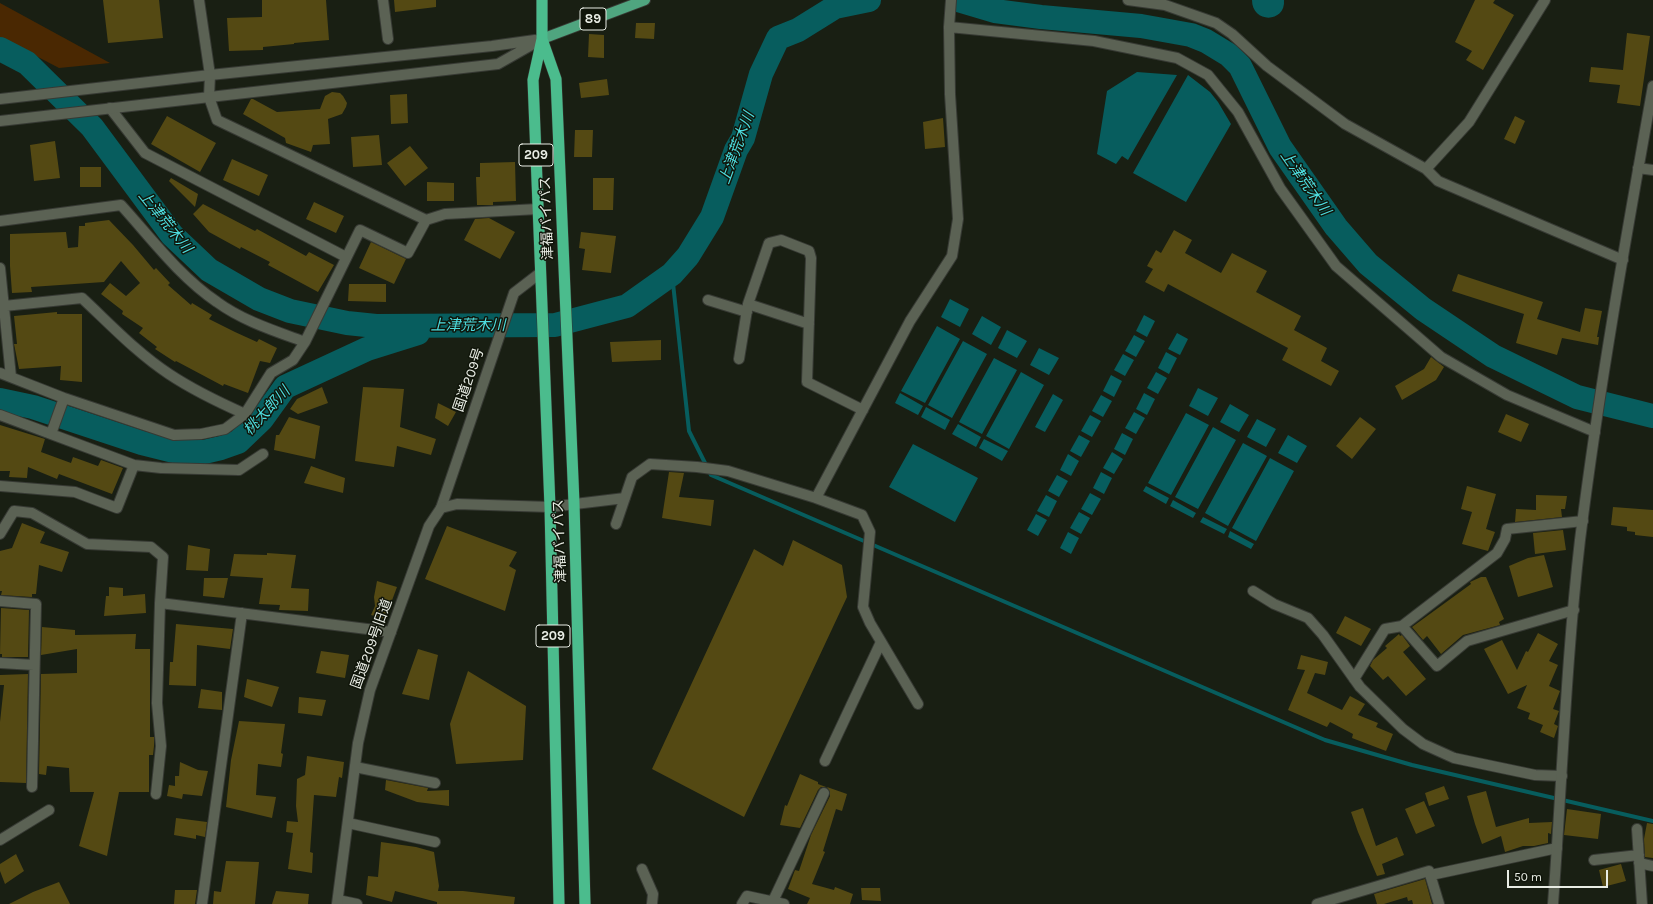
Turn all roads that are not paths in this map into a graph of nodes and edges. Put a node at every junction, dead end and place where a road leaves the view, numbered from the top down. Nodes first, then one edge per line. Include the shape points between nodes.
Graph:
1 (200, 0) edge
2 (383, 0) edge
3 (542, 0) edge
4 (645, 0) edge
5 (951, 0) edge
6 (1128, 0) edge
7 (1545, 0) edge
8 (949, 27) junction
9 (388, 39) dead end
10 (542, 39) junction
11 (210, 75) junction
12 (1653, 86) edge
13 (209, 96) junction
14 (0, 99) edge
15 (108, 108) junction
16 (0, 121) edge
17 (1638, 168) junction
18 (1426, 169) junction
19 (1653, 170) edge
20 (538, 209) junction
21 (426, 220) junction
22 (0, 221) edge
23 (346, 257) junction
24 (1623, 260) junction
25 (0, 268) edge
26 (540, 273) junction
27 (708, 300) dead end
28 (4, 306) junction
29 (747, 308) junction
30 (809, 324) junction
31 (305, 342) junction
32 (739, 359) dead end
33 (0, 373) edge
34 (11, 377) junction
35 (64, 398) junction
36 (863, 410) junction
37 (245, 414) junction
38 (0, 415) edge
39 (1595, 432) junction
40 (50, 434) junction
41 (263, 454) dead end
42 (134, 464) junction
43 (0, 486) edge
44 (625, 498) junction
45 (816, 498) junction
46 (574, 503) junction
47 (550, 507) junction
48 (441, 508) junction
49 (1583, 521) junction
50 (616, 524) dead end
51 (0, 534) edge
52 (1253, 591) dead end
53 (0, 600) edge
54 (160, 603) junction
55 (1574, 610) junction
56 (242, 612) junction
57 (1402, 626) junction
58 (391, 632) junction
59 (881, 642) junction
60 (0, 663) edge
61 (34, 665) junction
62 (1354, 679) junction
63 (918, 704) dead end
64 (825, 761) dead end
65 (355, 767) junction
66 (1562, 776) junction
67 (435, 783) dead end
68 (32, 787) dead end
69 (824, 793) dead end
70 (156, 794) dead end
71 (49, 810) dead end
72 (348, 823) junction
73 (1638, 829) dead end
74 (0, 840) edge
75 (435, 842) dead end
76 (1557, 848) junction
77 (1639, 859) junction
78 (1594, 860) dead end
79 (1653, 866) edge
80 (642, 869) dead end
81 (1430, 875) junction
82 (337, 902) edge
83 (773, 902) junction
84 (202, 904) edge
85 (357, 904) edge
86 (559, 904) edge
87 (585, 904) edge
88 (652, 904) edge
89 (742, 904) edge
90 (784, 904) edge
91 (1317, 904) edge
92 (1439, 904) edge
93 (1553, 904) edge
94 (1642, 904) edge

1 - 11 street
2 - 9 street
3 - 10 highway, 209
4 - 10 main road, 89
5 - 8 street
6 - 18 street via 1165,5 1216,23 1267,66 1345,124
7 - 18 street via 1469,122
8 - 36 street via 950,94 958,219 952,256 910,321
8 - 39 street via 1094,41 1177,58 1208,75 1238,112 1280,188 1336,266 1441,357 1507,395
10 - 11 street
10 - 13 street via 498,64
10 - 20 highway, 津福バイパス / 209 via 533,80
10 - 46 highway, 津福バイパス / 209 via 556,79
11 - 13 street
11 - 14 street
12 - 17 street
13 - 15 street
13 - 21 street via 217,120
15 - 16 street
15 - 23 street via 145,153
17 - 19 street
17 - 24 street
18 - 24 street via 1438,181
20 - 21 street via 445,214
20 - 26 highway, 津福バイパス / 209
21 - 23 street via 408,253 360,230
22 - 31 street via 121,205 190,281 217,303 252,322
23 - 31 street
24 - 39 street
25 - 28 street
26 - 47 highway, 津福バイパス / 209
26 - 48 street, 国道209号 via 514,293
27 - 29 street
28 - 34 street
28 - 37 street via 82,298 168,374 201,394
29 - 30 street
29 - 30 street via 769,243 782,240 809,251
29 - 32 street
30 - 36 street via 807,382
31 - 37 street via 293,360 271,373
33 - 34 street
34 - 35 street
35 - 37 street via 174,435 201,434 225,429
35 - 40 street
36 - 45 street
38 - 40 street
39 - 49 street
40 - 42 street
41 - 42 street via 239,470 161,468
42 - 43 street via 117,508 75,492
44 - 45 street via 632,477 650,464 728,471
44 - 46 street
44 - 50 street
45 - 59 street via 862,515 870,532 863,607
46 - 47 street
46 - 87 highway, 津福バイパス / 209
47 - 48 street via 457,504
47 - 86 highway, 津福バイパス / 209
48 - 58 street, 国道209号旧道 via 429,526
49 - 55 street
49 - 57 street via 1507,529 1497,553
51 - 54 street via 14,511 32,513 86,544 151,547 163,558
52 - 62 street via 1274,604 1308,618
53 - 61 street via 36,604
54 - 56 street
54 - 70 street via 157,703 161,746
55 - 57 street via 1467,641 1437,666
55 - 66 street
56 - 58 street
56 - 84 street
57 - 62 street via 1385,629
58 - 65 street, 国道209号旧道 via 370,690
59 - 63 street
59 - 64 street
60 - 61 street
61 - 68 street
62 - 66 street via 1403,729 1423,744 1462,759 1535,775
65 - 67 street
65 - 72 street, 国道209号旧道
66 - 76 street
69 - 83 street
71 - 74 street
72 - 75 street
72 - 82 street, 国道209号旧道
73 - 77 street
76 - 81 street
76 - 93 street
77 - 78 street
77 - 79 street
77 - 94 street
80 - 88 street via 653,894
81 - 91 street via 1429,871
81 - 92 street
82 - 85 street
83 - 89 street via 747,896
83 - 90 street

